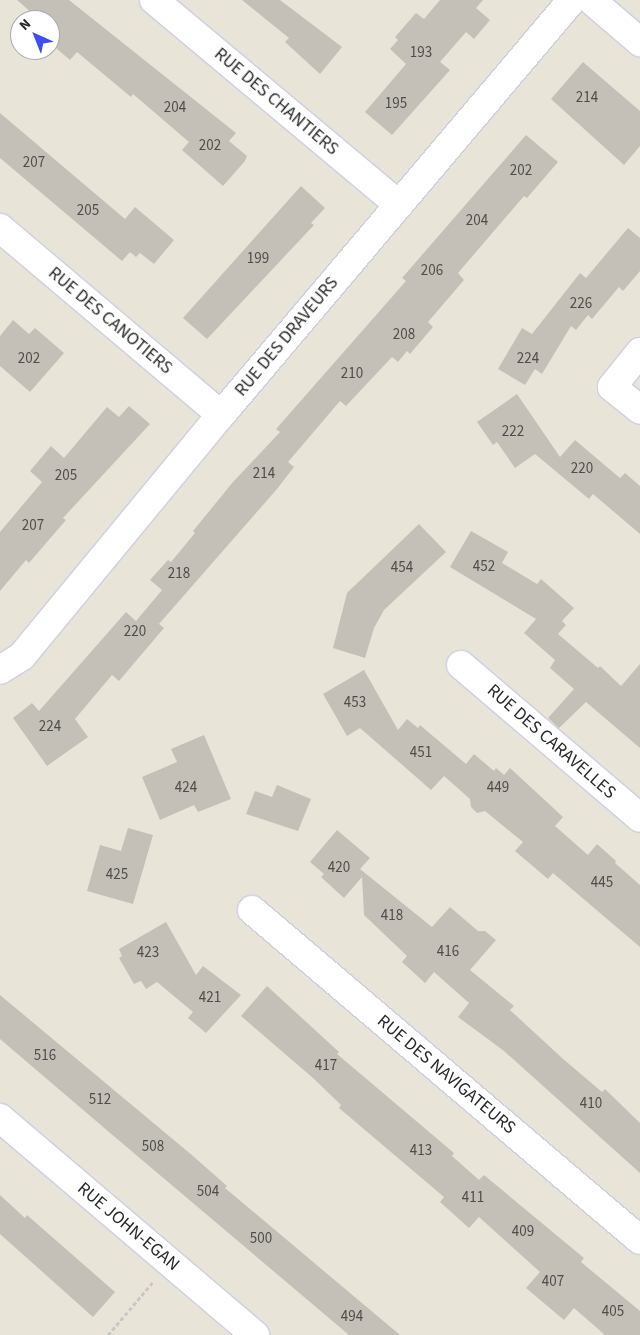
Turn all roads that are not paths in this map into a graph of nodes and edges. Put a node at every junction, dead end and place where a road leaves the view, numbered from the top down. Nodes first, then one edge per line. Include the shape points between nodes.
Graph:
1 (154, 0) edge
2 (572, 0) edge
3 (591, 0) edge
4 (640, 42) edge
5 (398, 204) junction
6 (0, 228) edge
7 (640, 352) edge
8 (640, 410) edge
9 (221, 415) junction
10 (461, 665) dead end
11 (0, 670) edge
12 (640, 818) edge
13 (252, 910) dead end
14 (0, 1118) edge
15 (640, 1240) edge
16 (255, 1335) edge

1 - 5 street, RUE DES CHANTIERS
2 - 5 street, RUE DES DRAVEURS
3 - 4 street
5 - 9 street, RUE DES DRAVEURS
6 - 9 street, RUE DES CANOTIERS
7 - 8 street via 612,387
9 - 11 street, RUE DES DRAVEURS via 22,656
10 - 12 street, RUE DES CARAVELLES
13 - 15 street, RUE DES NAVIGATEURS
14 - 16 street, RUE JOHN-EGAN

